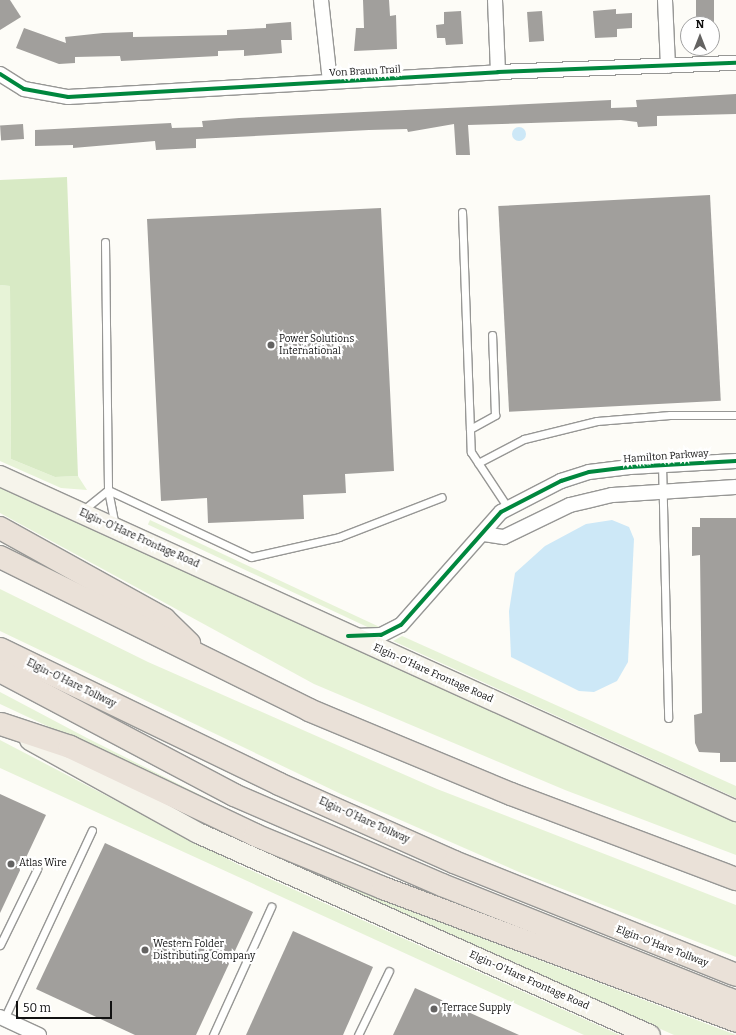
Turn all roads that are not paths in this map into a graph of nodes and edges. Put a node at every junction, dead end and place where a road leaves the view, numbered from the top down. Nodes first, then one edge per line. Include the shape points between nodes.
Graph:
1 (321, 0) edge
2 (495, 0) edge
3 (665, 0) edge
4 (736, 63) edge
5 (668, 66) junction
6 (498, 72) junction
7 (0, 74) edge
8 (330, 82) junction
9 (462, 212) dead end
10 (106, 242) dead end
11 (492, 335) dead end
12 (736, 415) edge
13 (470, 429) junction
14 (736, 461) edge
15 (478, 463) junction
16 (662, 464) junction
17 (0, 476) edge
18 (736, 487) edge
19 (665, 489) junction
20 (108, 490) junction
21 (442, 497) dead end
22 (508, 508) junction
23 (80, 513) junction
24 (0, 528) edge
25 (116, 529) junction
26 (484, 534) junction
27 (0, 557) edge
28 (348, 636) junction
29 (0, 649) edge
30 (206, 659) junction
31 (0, 671) edge
32 (668, 718) dead end
33 (0, 724) edge
34 (736, 811) edge
35 (92, 830) dead end
36 (36, 869) dead end
37 (736, 879) edge
38 (271, 907) dead end
39 (0, 945) edge
40 (389, 971) dead end
41 (736, 975) edge
42 (736, 1002) edge
43 (2, 1018) edge
44 (736, 1021) edge
45 (39, 1035) edge
46 (213, 1035) edge
47 (358, 1035) edge
48 (650, 1035) edge

1 - 8 street
2 - 6 street
3 - 5 street
4 - 5 street, Von Braun Trail
5 - 6 street, Von Braun Trail
6 - 8 street, Von Braun Trail
7 - 8 street, Von Braun Trail via 24,89 68,98
9 - 13 lane
10 - 20 lane
11 - 13 lane via 495,415
12 - 15 lane via 670,415 597,421 524,439
13 - 15 lane via 471,452
14 - 16 street, Hamilton Parkway
15 - 22 lane
16 - 19 lane
16 - 22 street, Hamilton Parkway via 589,472 561,481
17 - 23 main road, Elgin-O'Hare Frontage Road
18 - 19 street
19 - 26 street via 570,505 504,537
19 - 32 lane
20 - 21 lane via 251,557 339,537
20 - 23 lane
20 - 25 lane
22 - 26 street, Hamilton Parkway via 501,512
23 - 25 main road, Elgin-O'Hare Frontage Road
24 - 30 highway via 164,620
25 - 28 main road, Elgin-O'Hare Frontage Road
26 - 28 street, Hamilton Parkway via 401,625 381,634
27 - 30 highway
28 - 34 main road, Elgin-O'Hare Frontage Road
29 - 41 highway, Elgin-O'Hare Tollway via 279,784 454,862
30 - 37 highway via 309,710 511,794
31 - 42 highway via 234,795 442,885
33 - 44 highway via 70,747 255,835 383,888
33 - 48 main road, Elgin-O'Hare Frontage Road via 198,833
35 - 43 lane
36 - 39 lane
38 - 46 lane
40 - 47 lane
43 - 45 street

